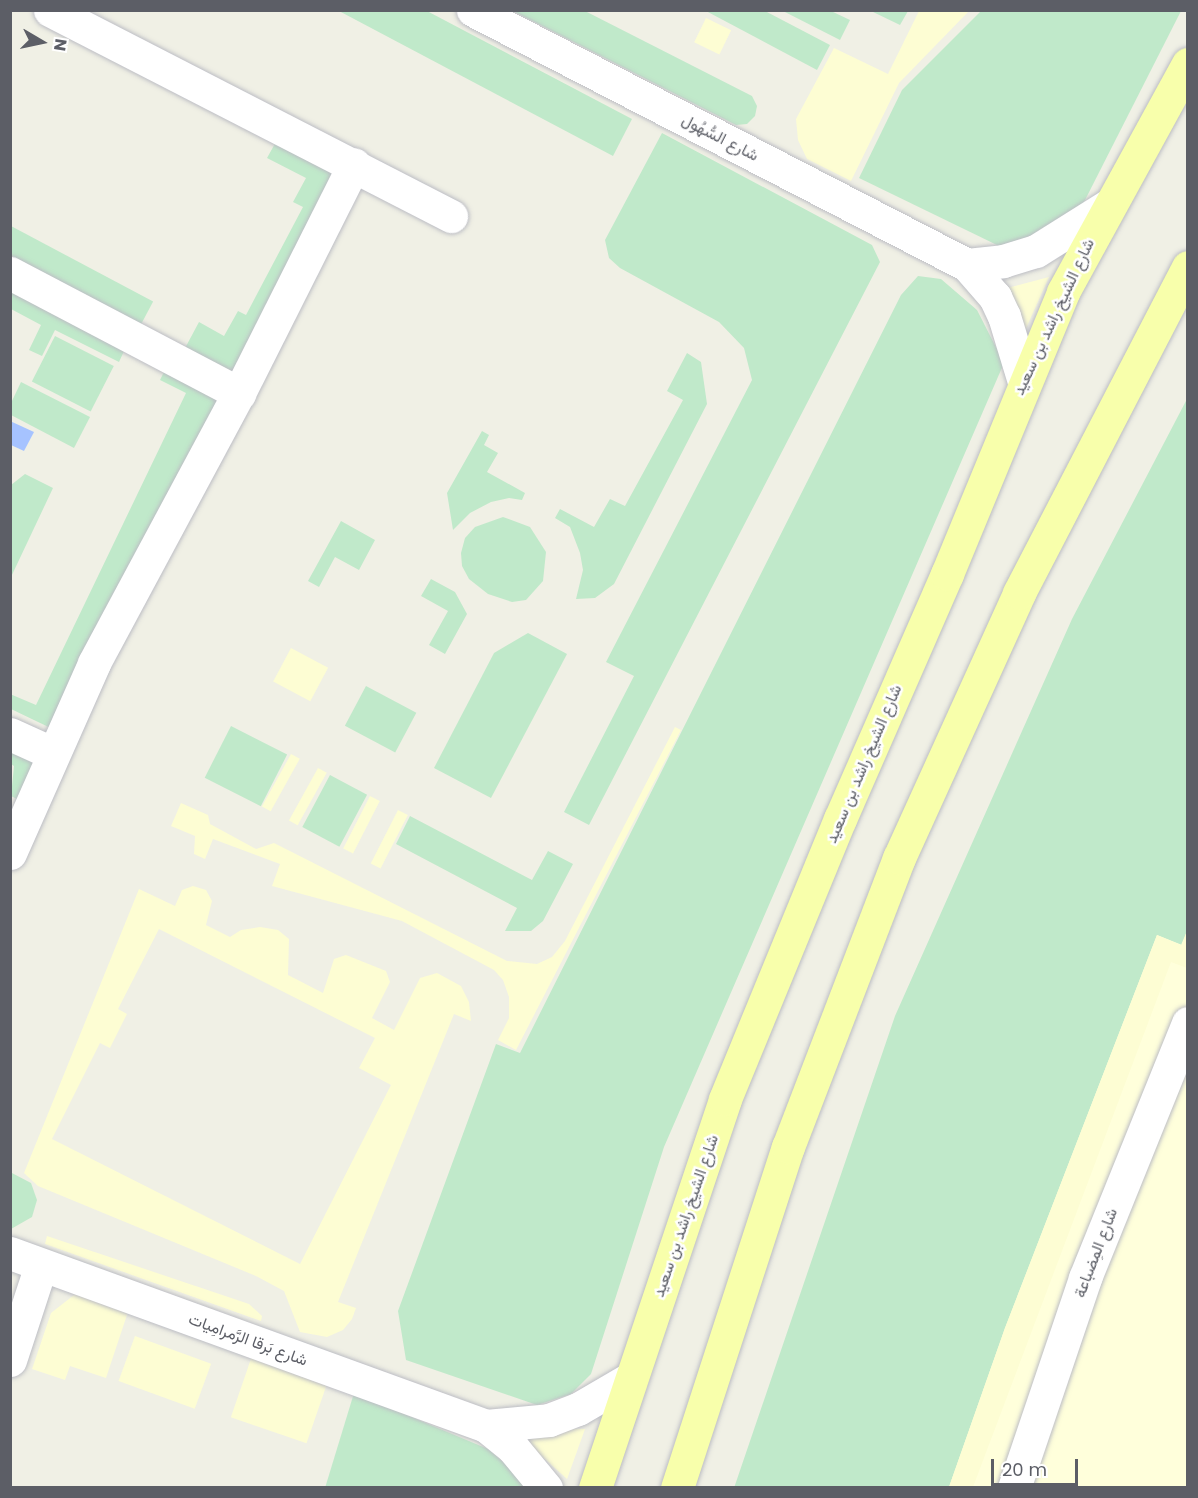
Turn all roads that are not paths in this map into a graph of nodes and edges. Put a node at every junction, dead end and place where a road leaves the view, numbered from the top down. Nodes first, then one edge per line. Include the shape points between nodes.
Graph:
1 (50, 10) edge
2 (473, 10) edge
3 (1188, 64) edge
4 (354, 164) junction
5 (1107, 207) junction
6 (451, 216) dead end
7 (967, 265) junction
8 (1188, 267) edge
9 (10, 273) edge
10 (1024, 382) junction
11 (239, 393) junction
12 (10, 734) edge
13 (52, 753) junction
14 (10, 853) edge
15 (1188, 1023) edge
16 (10, 1253) edge
17 (41, 1265) junction
18 (10, 1360) edge
19 (631, 1378) junction
20 (486, 1426) junction
21 (546, 1488) edge
22 (595, 1488) edge
23 (677, 1488) edge
24 (1014, 1488) edge

1 - 4 street
2 - 7 street, شارع السُّهُول
3 - 5 main road, شارع الشيخ راشد بن سعيد
4 - 6 street
4 - 11 street
5 - 7 street via 1036,251 1003,261
5 - 10 main road, شارع الشيخ راشد بن سعيد via 1063,292
7 - 10 street, شارع السُّهُول via 995,297 1004,315
8 - 23 main road via 1024,583 899,858 788,1147
9 - 11 street
10 - 19 main road, شارع الشيخ راشد بن سعيد via 725,1099
11 - 13 street via 140,572
12 - 13 street
13 - 14 street
15 - 24 street, شارع المِضباعة via 1085,1278
16 - 17 street, شارع بَرقا الرَّمرامِيات
17 - 18 street
17 - 20 street, شارع بَرقا الرَّمرامِيات
19 - 20 street, شارع بَرقا الرَّمرامِيات via 578,1409 549,1420
19 - 22 main road, شارع الشيخ راشد بن سعيد
20 - 21 street, شارع بَرقا الرَّمرامِيات via 516,1451

